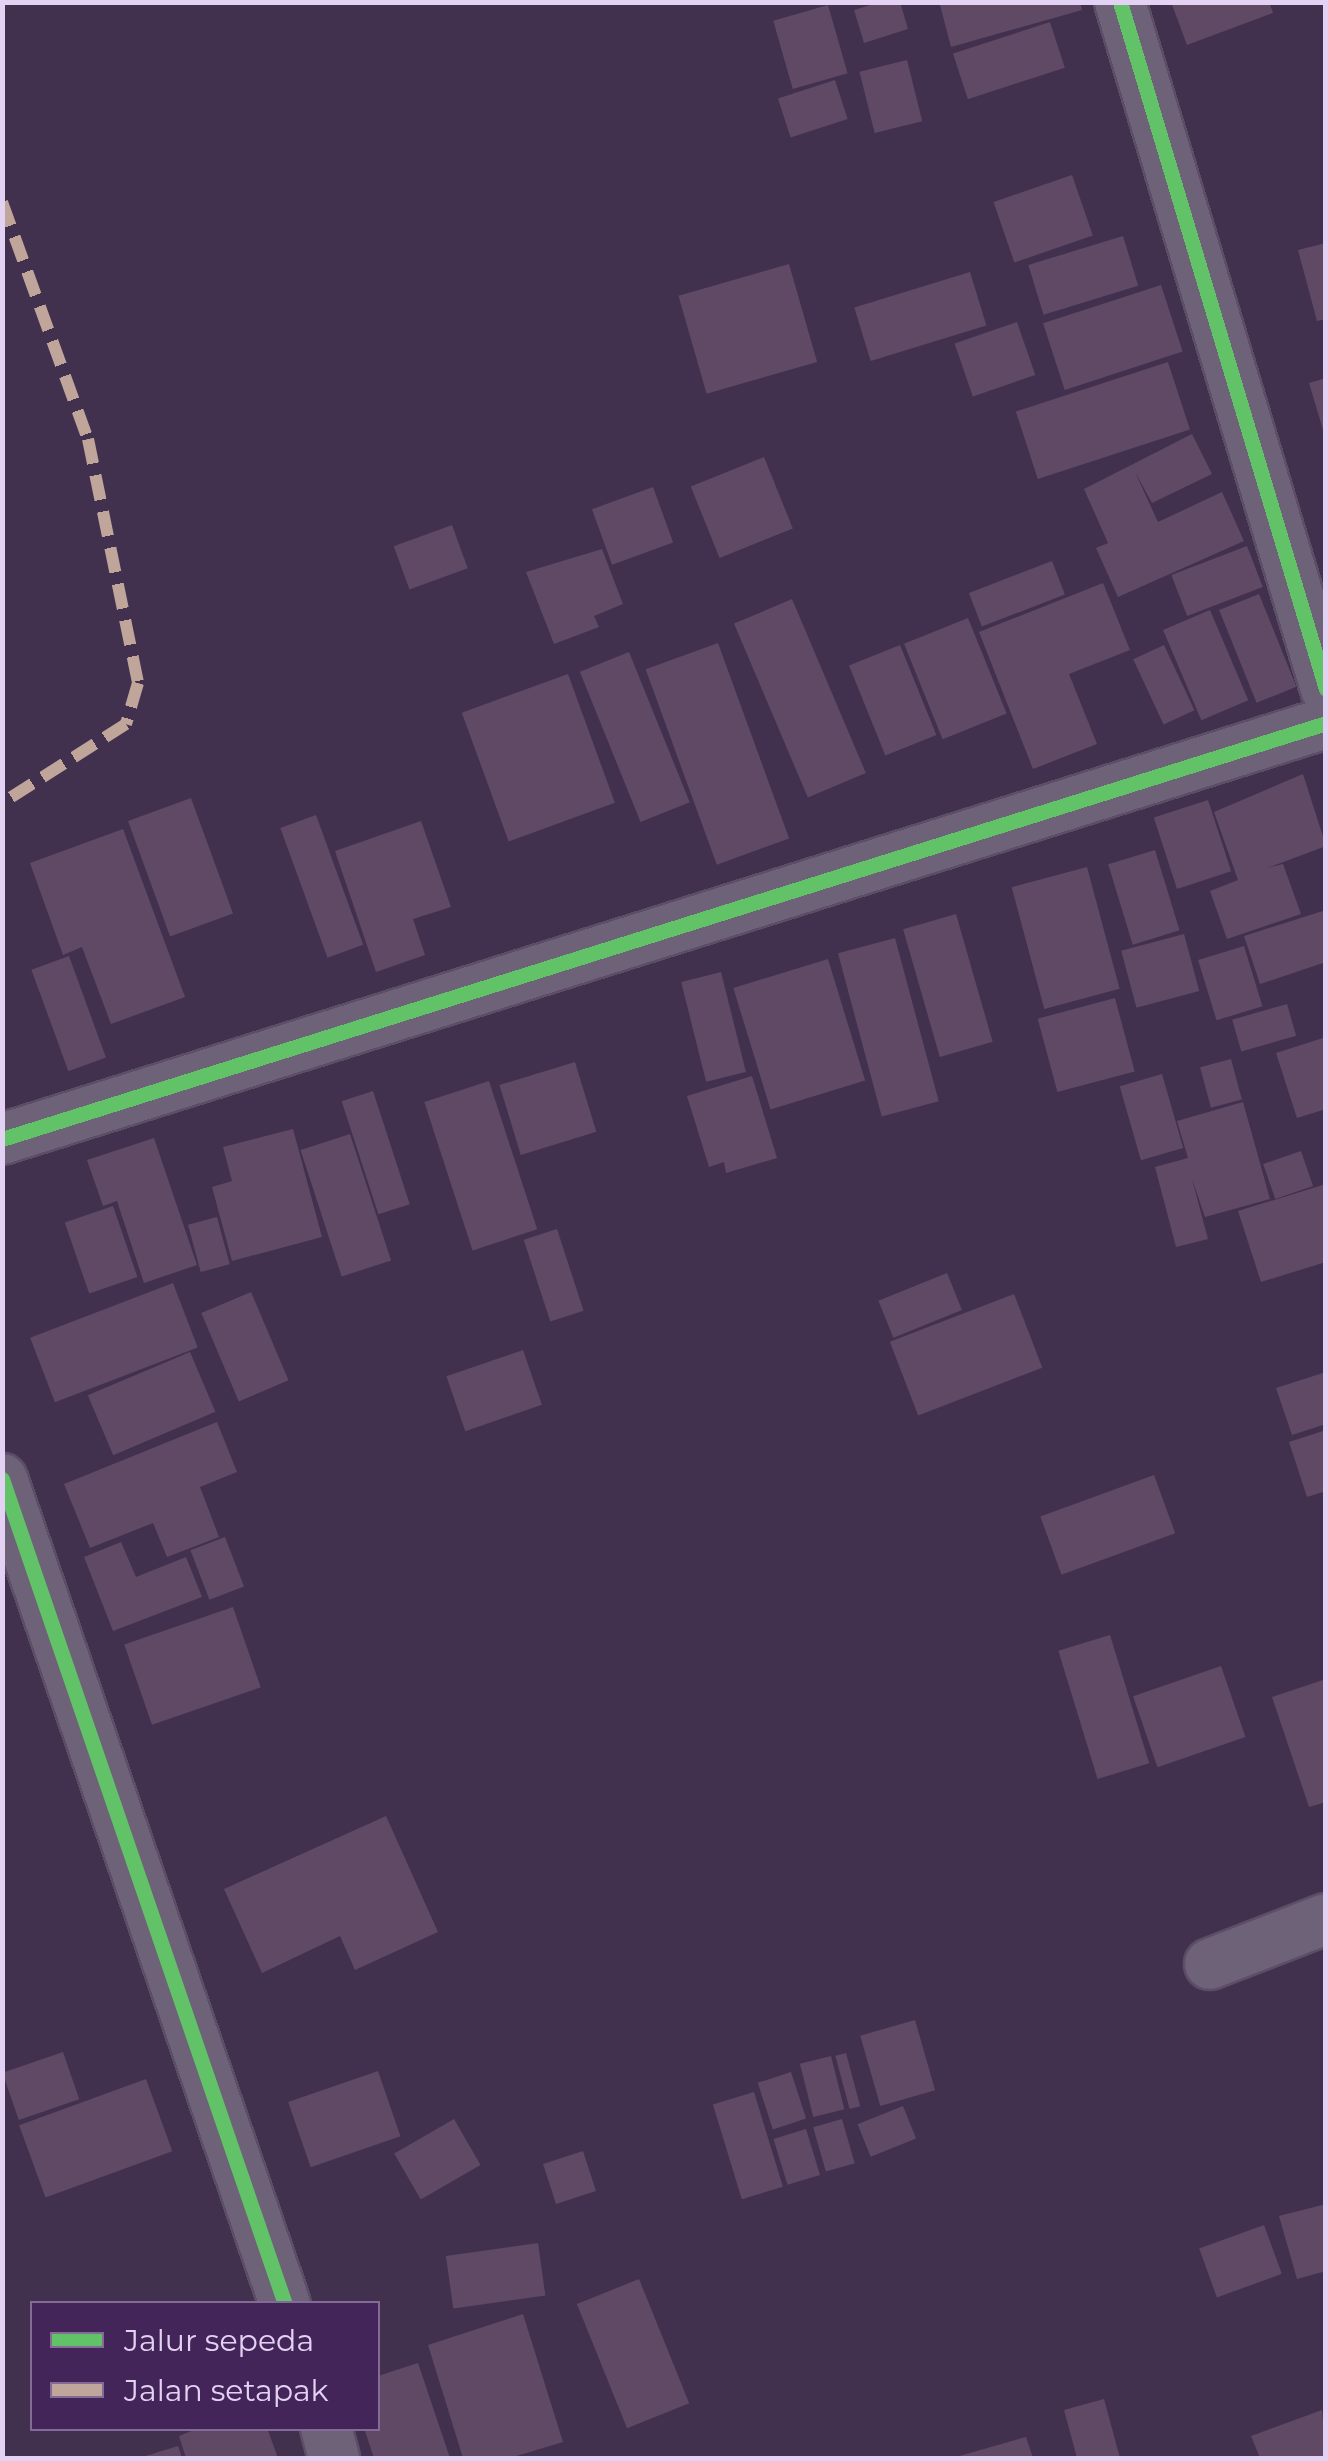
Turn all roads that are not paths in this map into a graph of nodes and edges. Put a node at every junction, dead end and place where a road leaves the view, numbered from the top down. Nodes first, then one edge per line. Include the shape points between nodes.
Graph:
1 (1120, 2) edge
2 (1326, 689) edge
3 (1326, 723) edge
4 (2, 1139) edge
5 (2, 1479) edge
6 (1326, 1919) edge
7 (1210, 1964) dead end
8 (284, 2301) edge
9 (327, 2431) edge
10 (334, 2458) edge

1 - 2 street
3 - 4 street
5 - 8 street
6 - 7 street
9 - 10 street

